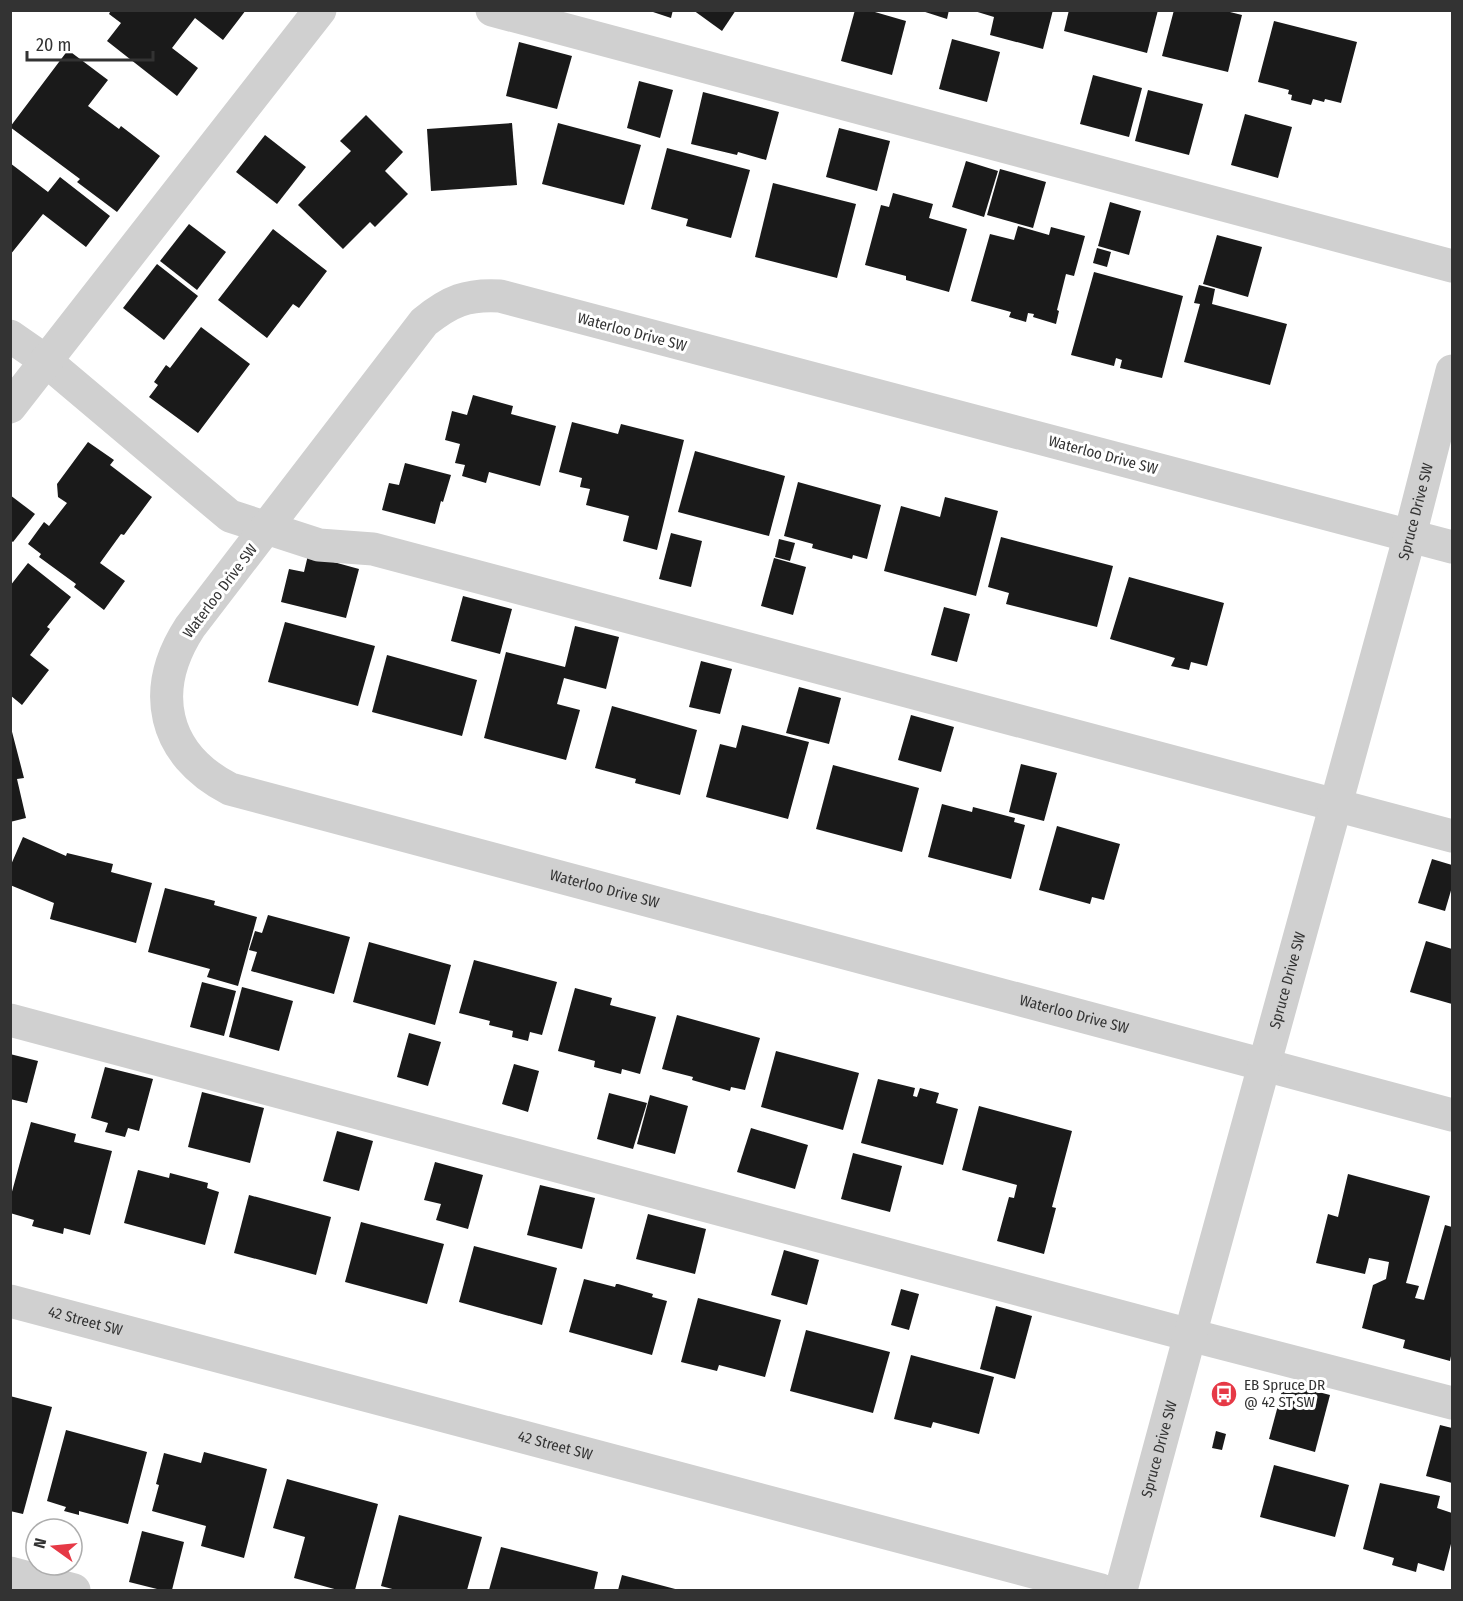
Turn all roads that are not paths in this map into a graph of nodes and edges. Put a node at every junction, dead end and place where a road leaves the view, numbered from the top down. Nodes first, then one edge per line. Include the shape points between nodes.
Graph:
1 (320, 10) edge
2 (492, 10) edge
3 (1452, 266) edge
4 (10, 336) edge
5 (46, 361) junction
6 (1452, 371) edge
7 (10, 408) edge
8 (268, 528) junction
9 (1410, 535) junction
10 (1452, 547) edge
11 (1336, 804) junction
12 (1452, 836) edge
13 (10, 1020) edge
14 (1264, 1064) junction
15 (1452, 1115) edge
16 (10, 1301) edge
17 (1190, 1335) junction
18 (1452, 1404) edge
19 (10, 1573) edge
20 (74, 1590) edge
21 (1101, 1590) edge
22 (1121, 1590) edge

1 - 5 street
2 - 3 street
4 - 5 street
5 - 7 street
5 - 8 street via 231,516
6 - 9 street, Spruce Drive SW
8 - 9 street, Waterloo Drive SW via 424,322 440,309 479,295 500,296
8 - 11 street via 319,545 373,549
8 - 14 street, Waterloo Drive SW via 190,627 170,666 166,709 172,730 182,749 211,779 230,789
9 - 10 street, Waterloo Drive SW
9 - 11 street, Spruce Drive SW
11 - 12 street
11 - 14 street, Spruce Drive SW
13 - 17 street
14 - 15 street, Waterloo Drive SW
14 - 17 street, Spruce Drive SW
16 - 21 street, 42 Street SW
17 - 18 street
17 - 22 street, Spruce Drive SW
19 - 20 street

